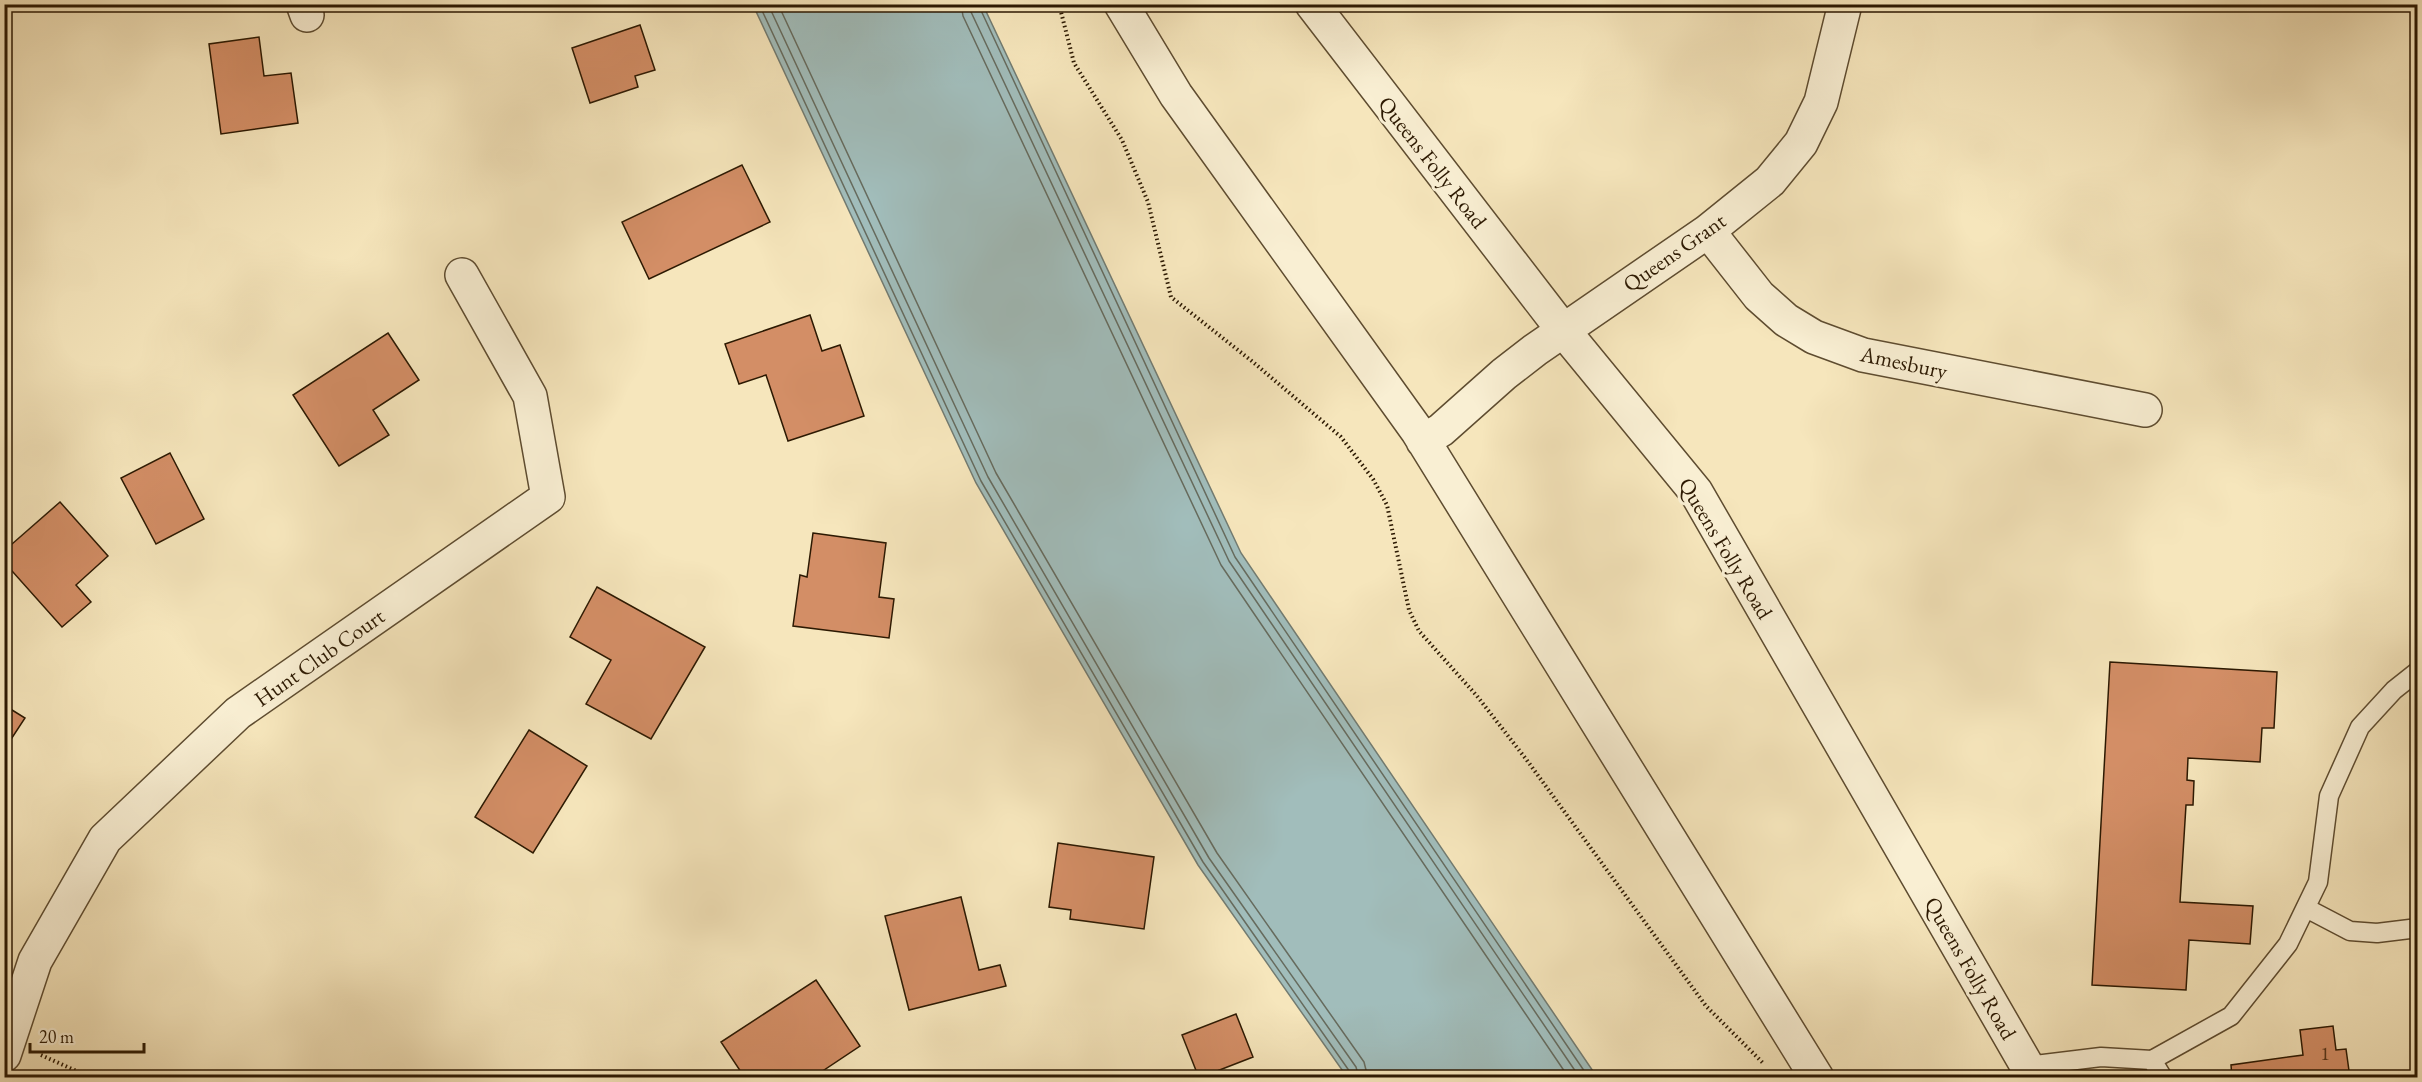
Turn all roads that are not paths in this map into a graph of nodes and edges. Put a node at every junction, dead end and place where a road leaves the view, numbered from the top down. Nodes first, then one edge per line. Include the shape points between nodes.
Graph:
1 (1121, 4) edge
2 (1312, 4) edge
3 (1845, 4) edge
4 (1708, 231) junction
5 (462, 275) dead end
6 (1563, 330) junction
7 (2145, 410) dead end
8 (1423, 441) junction
9 (2418, 671) edge
10 (2306, 908) junction
11 (2418, 928) edge
12 (7, 1048) edge
13 (2152, 1060) junction
14 (2030, 1072) edge
15 (1817, 1077) edge
16 (2163, 1077) edge

1 - 8 street via 1176,95
2 - 6 street, Queens Folly Road
3 - 4 street, Queens Grant via 1821,102 1801,143 1770,181
4 - 6 street, Queens Grant
4 - 7 street, Amesbury via 1759,296 1786,320 1814,337 1863,355
5 - 12 street, Hunt Club Court via 530,396 548,497 238,713 105,839 35,961
6 - 8 street, Queens Grant
6 - 14 street, Queens Folly Road via 1696,492
8 - 15 street
9 - 10 lane via 2394,690 2360,727 2329,796 2318,882
10 - 11 lane via 2350,931 2377,933
10 - 13 lane via 2288,944 2231,1016
13 - 14 lane via 2102,1057
13 - 16 lane

